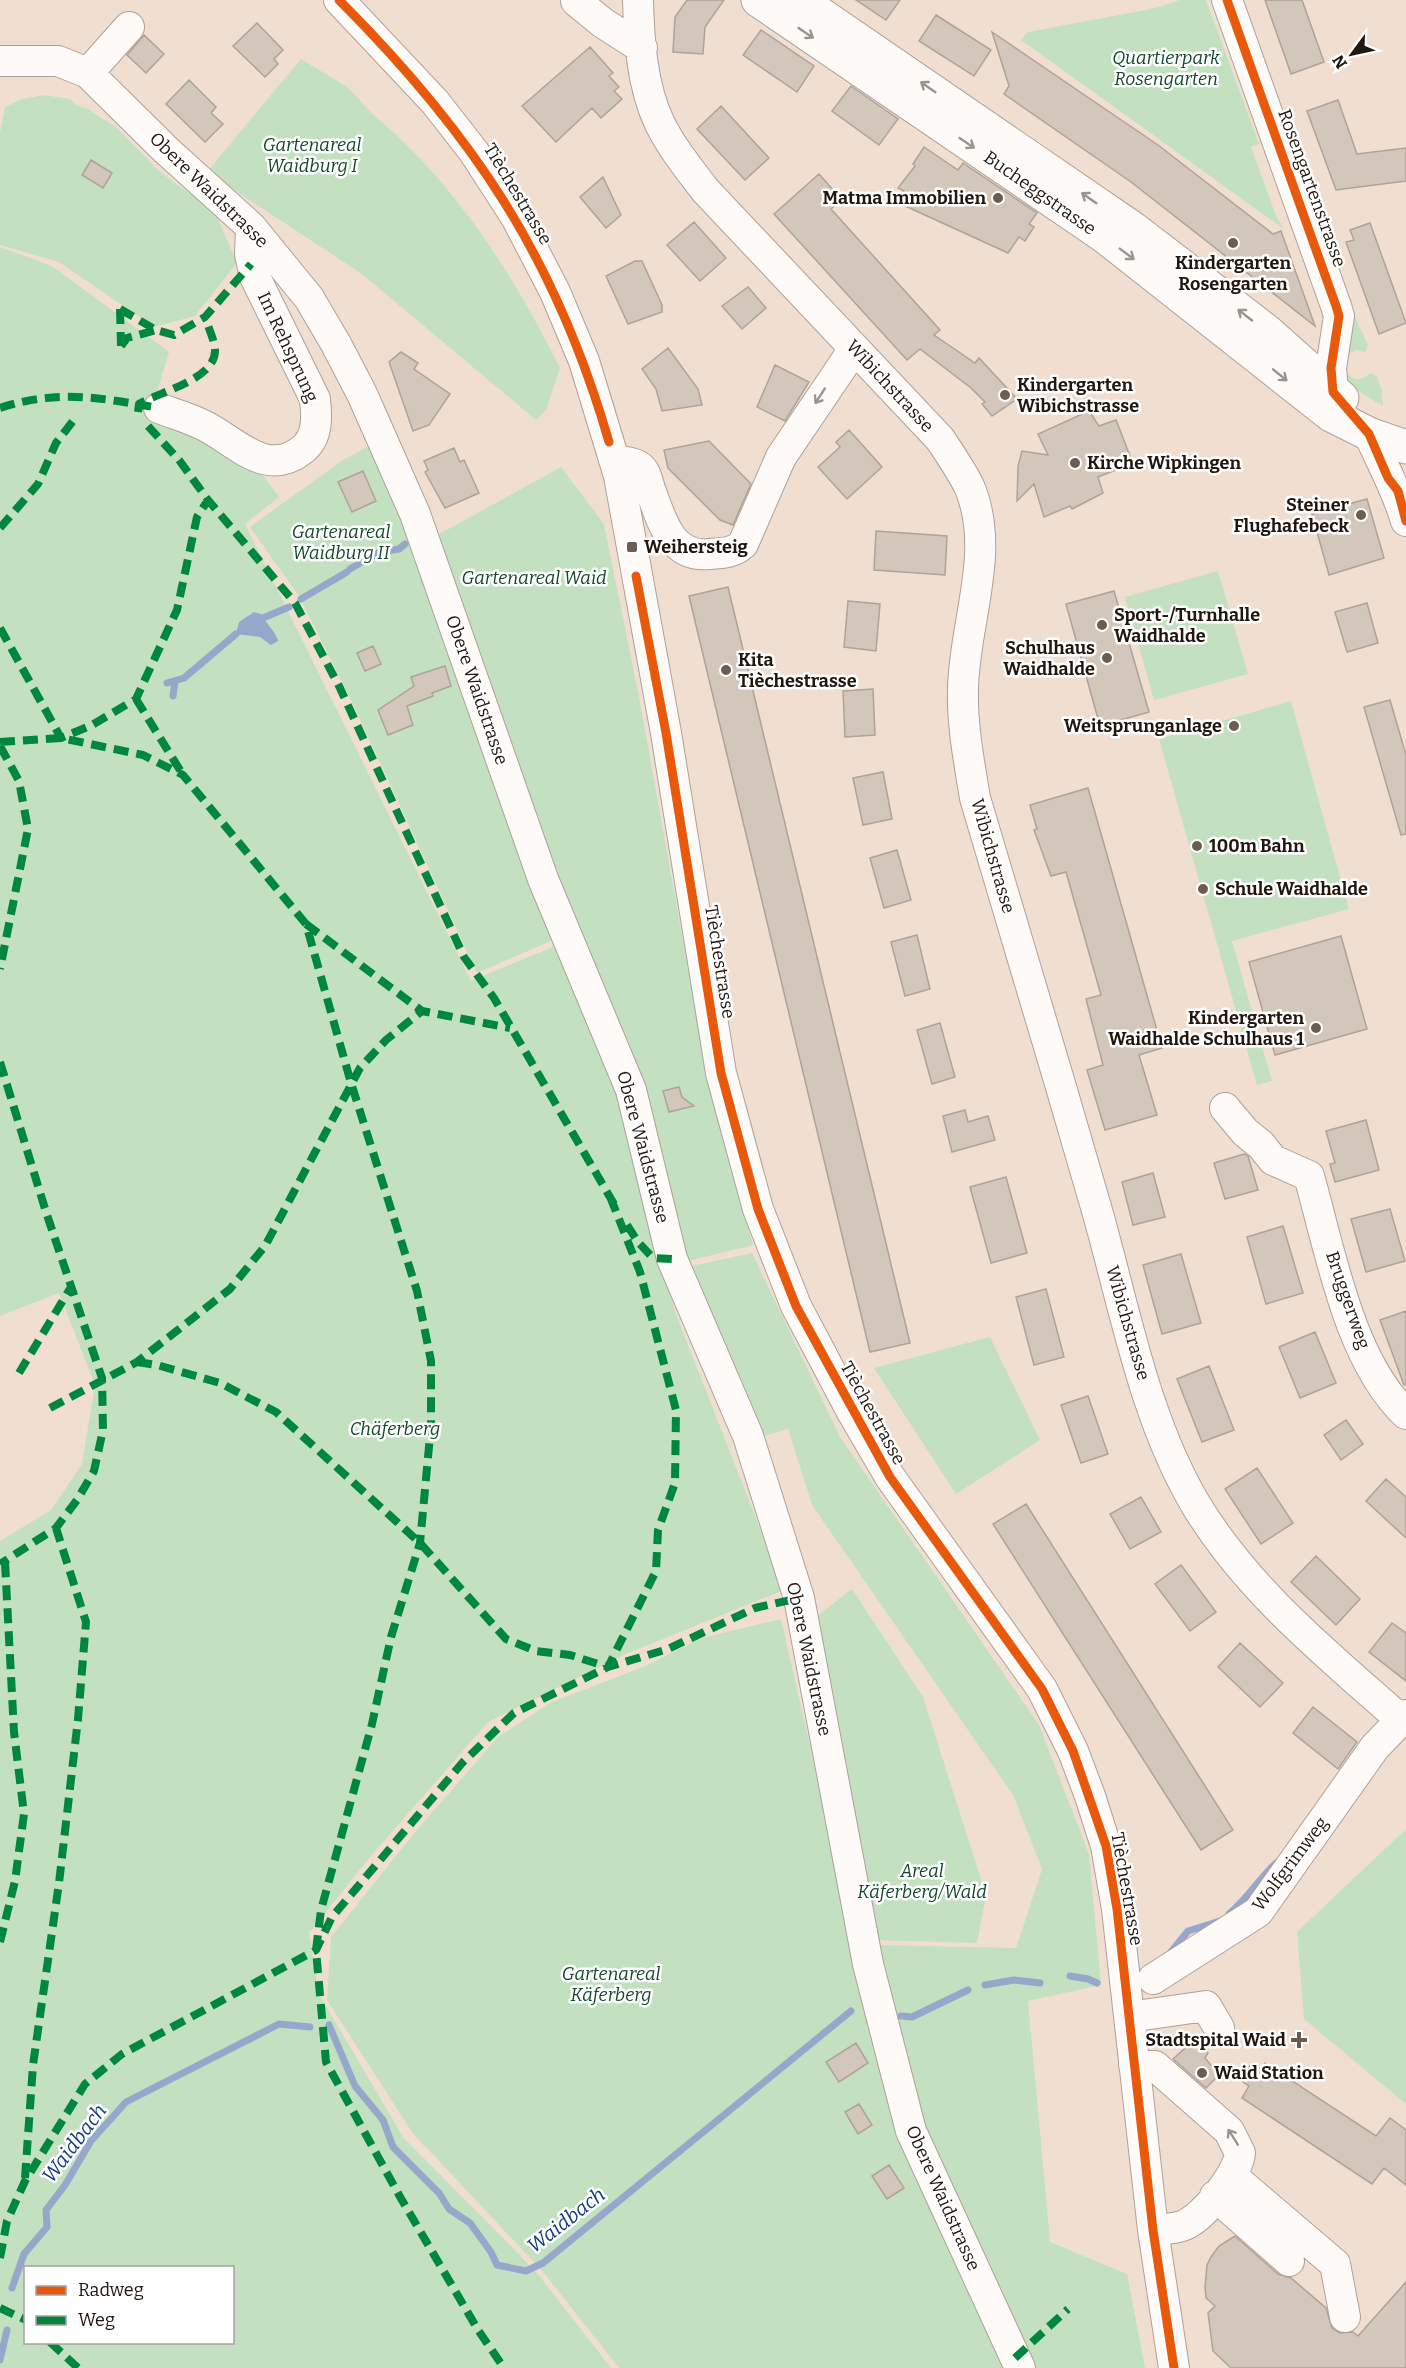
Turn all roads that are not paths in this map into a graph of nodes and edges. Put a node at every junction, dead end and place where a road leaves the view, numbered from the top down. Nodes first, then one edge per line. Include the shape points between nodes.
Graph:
1 (339, 0) edge
2 (638, 0) edge
3 (758, 0) edge
4 (800, 0) edge
5 (1227, 0) edge
6 (576, 1) edge
7 (129, 27) dead end
8 (642, 48) junction
9 (0, 61) edge
10 (88, 73) junction
11 (251, 227) junction
12 (1338, 328) junction
13 (855, 349) junction
14 (1290, 351) junction
15 (1322, 396) junction
16 (159, 408) dead end
17 (1406, 427) edge
18 (1369, 434) junction
19 (1406, 447) edge
20 (615, 460) junction
21 (1402, 484) edge
22 (1406, 521) edge
23 (1225, 1108) dead end
24 (1406, 1414) edge
25 (1404, 1718) edge
26 (1153, 1979) dead end
27 (1129, 2017) junction
28 (1219, 2028) dead end
29 (1134, 2064) junction
30 (1224, 2186) junction
31 (1153, 2230) junction
32 (1289, 2261) dead end
33 (1345, 2317) dead end
34 (1020, 2368) edge
35 (1174, 2368) edge

1 - 20 street, Tièchestrasse via 435,102 474,152 516,218 555,292 584,361
2 - 8 street, Wibichstrasse
3 -> 15 main road, Bucheggstrasse via 1104,236
14 -> 4 main road, Bucheggstrasse via 1134,229
5 - 12 street, Rosengartenstrasse via 1336,306
6 - 8 street
7 - 10 street
8 - 13 street, Wibichstrasse via 647,87 659,123 676,150 705,190
9 - 10 street, Obere Waidstrasse via 58,61
10 - 11 street, Obere Waidstrasse
11 - 16 street, Im Rehsprung via 250,254 255,277 315,399 313,436 296,454 282,461 269,461 256,458 204,425
11 - 34 street, Obere Waidstrasse via 309,298 336,344 415,514 543,879 631,1090 672,1259 748,1436 799,1598 868,1964 911,2131
12 - 14 street via 1308,346
12 - 15 street, Rosengartenstrasse
13 -> 20 street via 781,457 738,550 705,555 687,552 676,545 658,512 643,469
13 - 25 street, Wibichstrasse via 940,440 969,486 977,511 979,568 963,688 965,741 975,798 1167,1449 1196,1505 1233,1558 1277,1609
14 - 15 main road
15 - 17 main road
15 - 18 main road via 1332,415
18 - 19 main road
18 - 21 street via 1388,478
20 - 27 street, Tièchestrasse via 666,733 722,1074 758,1209 796,1306 884,1468 1042,1689 1073,1752 1106,1846
21 - 22 street
23 - 24 street, Bruggerweg via 1273,1160 1309,1176 1364,1351 1390,1399
25 - 26 street, Wolfgrimweg via 1374,1747 1258,1912
27 - 28 street via 1206,2006
27 - 29 street, Tièchestrasse
30 -> 29 street via 1239,2153 1229,2131 1155,2066
29 - 31 street, Tièchestrasse
30 - 31 street via 1192,2220 1182,2226
30 - 32 street
30 - 33 street via 1335,2264
31 - 35 street, Tièchestrasse

